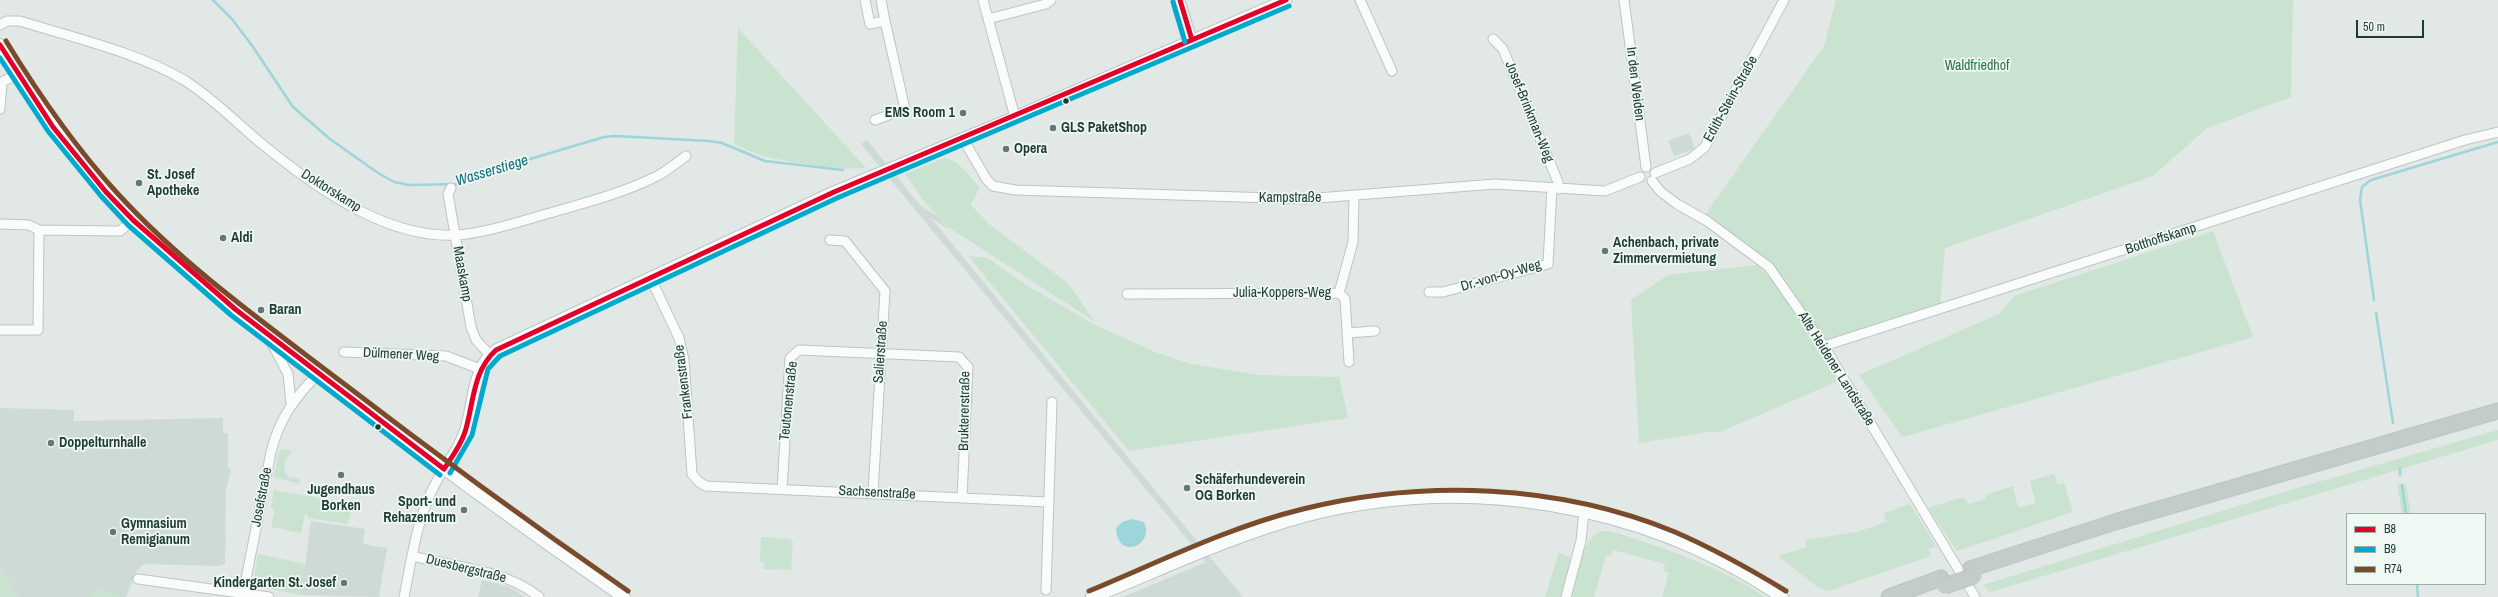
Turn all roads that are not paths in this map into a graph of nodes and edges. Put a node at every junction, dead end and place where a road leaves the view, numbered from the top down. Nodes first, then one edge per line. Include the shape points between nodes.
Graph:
1 (865, 0) edge
2 (881, 0) edge
3 (983, 0) edge
4 (1051, 0) edge
5 (1180, 0) edge
6 (1286, 0) edge
7 (1360, 0) edge
8 (1624, 0) edge
9 (1784, 0) edge
10 (988, 19) junction
11 (885, 21) junction
12 (0, 25) edge
13 (1493, 39) dead end
14 (1192, 40) junction
15 (0, 45) edge
16 (1392, 71) dead end
17 (17, 74) junction
18 (0, 109) edge
19 (1015, 118) junction
20 (875, 120) dead end
21 (2498, 132) edge
22 (963, 139) junction
23 (686, 156) dead end
24 (1646, 167) junction
25 (1640, 177) junction
26 (1653, 177) junction
27 (451, 188) dead end
28 (1555, 189) junction
29 (1354, 196) junction
30 (133, 220) junction
31 (0, 224) edge
32 (39, 230) junction
33 (455, 235) junction
34 (830, 240) dead end
35 (650, 277) junction
36 (1429, 292) dead end
37 (1339, 293) junction
38 (1127, 294) dead end
39 (0, 330) edge
40 (1375, 331) dead end
41 (266, 333) junction
42 (1347, 333) junction
43 (1824, 346) junction
44 (344, 352) dead end
45 (489, 354) junction
46 (881, 354) junction
47 (1349, 362) dead end
48 (480, 369) junction
49 (319, 373) junction
50 (1052, 402) dead end
51 (291, 403) junction
52 (2498, 411) edge
53 (2498, 420) edge
54 (444, 469) junction
55 (706, 486) joint
56 (782, 489) junction
57 (873, 492) junction
58 (962, 498) junction
59 (1048, 502) junction
60 (1584, 511) junction
61 (412, 556) junction
62 (1972, 573) junction
63 (138, 579) dead end
64 (1943, 582) junction
65 (1046, 590) dead end
66 (243, 594) junction
67 (269, 597) edge
68 (404, 597) edge
69 (539, 597) edge
70 (624, 597) edge
71 (1092, 597) edge
72 (1566, 597) edge
73 (1782, 597) edge
74 (1889, 597) edge
75 (1916, 597) edge
76 (1975, 597) edge

1 - 11 street via 870,24
2 - 11 street
3 - 10 street
4 - 10 street via 1046,4
5 - 14 street
6 - 14 street
7 - 16 street
8 - 24 street, In den Weiden
9 - 26 street, Edith-Stein-Straße via 1705,147 1690,159
10 - 19 street
11 - 20 street via 905,109
12 - 33 street, Doktorskamp via 7,21 20,21 115,50 165,70 221,105 267,148 332,194 388,225 430,234
13 - 28 street, Josef-Brinkman-Weg via 1503,49 1558,182
14 - 19 street
15 - 17 main road
17 - 18 street via 2,82
17 - 30 main road via 53,127 106,192
19 - 22 street
21 - 43 street, Botthoffskamp via 2465,140
22 - 29 street, Kampstraße via 987,180 993,186 1014,190 1305,199
22 - 35 street via 834,192
23 - 33 street, Doktorskamp via 656,177 620,190 505,226
24 - 25 street
24 - 26 street via 1652,169
25 - 26 street via 1645,182
25 - 28 street, Kampstraße via 1605,191
26 - 43 street, Alte Heidener Landstraße via 1661,192 1707,221 1768,267
27 - 33 street, Maaskamp via 448,194
28 - 29 street, Kampstraße via 1495,184
28 - 36 street, Dr.-von-Oy-Weg via 1548,264 1443,292
29 - 37 street, Julia-Koppers-Weg via 1353,242
30 - 32 street via 120,231
30 - 41 main road
31 - 32 street via 29,225
32 - 39 street via 38,330
33 - 45 street, Maaskamp via 472,327 476,340
34 - 46 street, Salierstraße via 845,241 885,291
35 - 45 street
35 - 55 street, Frankenstraße via 679,338 684,360 692,474 698,482
37 - 38 street, Julia-Koppers-Weg
37 - 42 street via 1345,299
40 - 42 street
41 - 49 main road
41 - 51 street via 288,374
42 - 47 street
43 - 76 street, Alte Heidener Landstraße
44 - 48 street, Dülmener Weg via 446,356
45 - 48 street
46 - 56 street, Teutonenstraße via 799,350 790,358
46 - 57 street, Salierstraße
46 - 58 street, Bruktererstraße via 959,357 968,367
48 - 54 street via 465,433
49 - 51 street, Josefstraße
49 - 54 main road
50 - 59 street
51 - 66 street, Josefstraße via 273,443
52 - 62 highway via 2118,521
53 - 62 highway
54 - 61 street via 424,505
54 - 70 main road
55 - 56 street, Sachsenstraße
56 - 57 street, Sachsenstraße
57 - 58 street, Sachsenstraße
58 - 59 street, Sachsenstraße
59 - 65 street
60 - 71 main road via 1481,497 1397,499 1341,508 1304,516 1219,545
60 - 72 street via 1581,541
60 - 73 main road via 1648,529 1697,549 1748,575
61 - 68 street
61 - 69 street, Duesbergstraße via 492,573 519,583
62 - 64 highway, bridge
63 - 66 street
64 - 74 highway
64 - 75 highway
66 - 67 street

